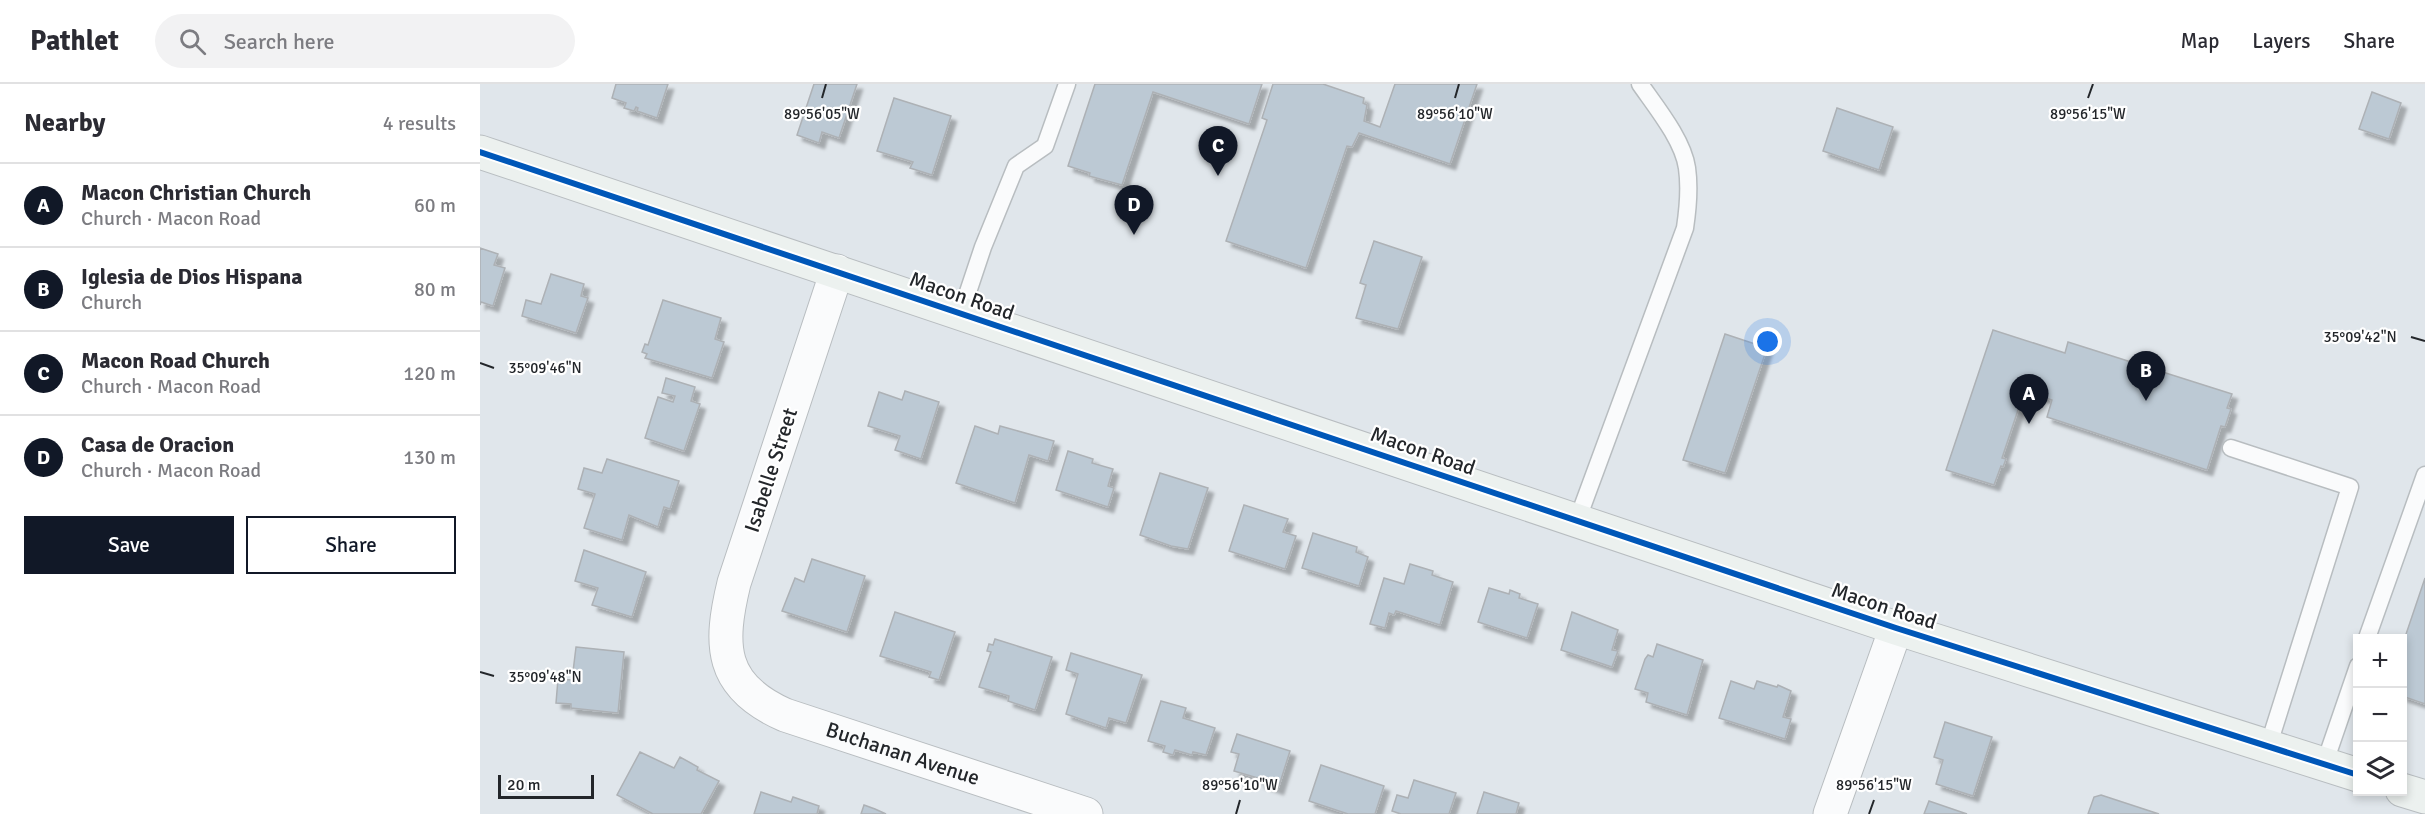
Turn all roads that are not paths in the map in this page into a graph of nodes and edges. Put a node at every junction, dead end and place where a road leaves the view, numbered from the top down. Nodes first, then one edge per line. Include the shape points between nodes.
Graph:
1 (1067, 84) edge
2 (1640, 84) edge
3 (480, 152) edge
4 (837, 271) junction
5 (961, 313) junction
6 (2232, 448) dead end
7 (2425, 475) edge
8 (1577, 521) junction
9 (1896, 628) junction
10 (2369, 634) edge
11 (732, 672) joint
12 (2353, 681) edge
13 (2268, 747) junction
14 (2324, 765) junction
15 (2353, 774) edge
16 (2407, 791) edge
17 (2425, 797) edge
18 (1086, 814) edge
19 (1830, 814) edge

1 - 5 lane via 1045,147 1016,166
2 - 8 lane via 1670,125 1687,166 1689,199 1685,228
3 - 4 main road, Macon Road
4 - 5 main road, Macon Road
4 - 11 street, Isabelle Street via 734,583 724,624
5 - 8 main road, Macon Road
6 - 13 lane via 2350,487
7 - 10 lane
8 - 9 main road, Macon Road
9 - 13 main road, Macon Road
9 - 19 street
11 - 18 street, Buchanan Avenue via 753,698 785,716
12 - 14 lane
13 - 14 main road, Macon Road
14 - 15 main road, Macon Road
16 - 17 main road

